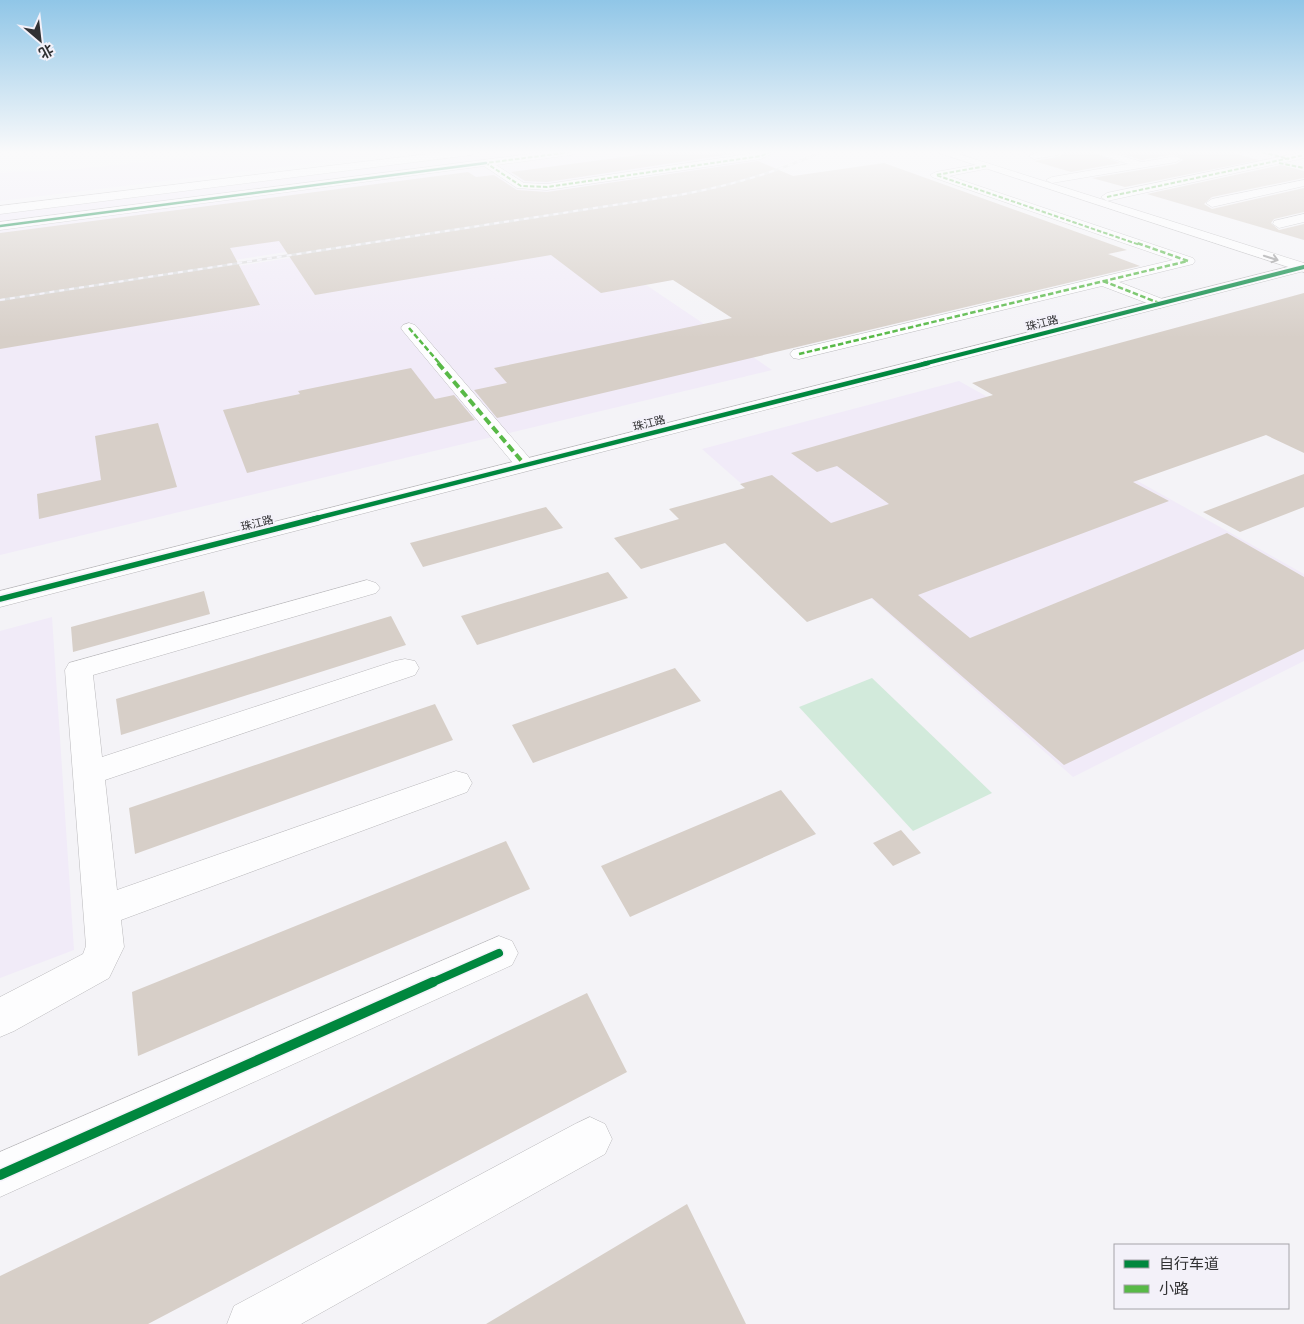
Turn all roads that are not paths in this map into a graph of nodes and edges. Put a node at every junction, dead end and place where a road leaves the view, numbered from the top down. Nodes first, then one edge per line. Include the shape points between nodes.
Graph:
1 (94, 214) edge
2 (1050, 214) edge
3 (1139, 214) edge
4 (1156, 214) edge
5 (1304, 218) edge
6 (1279, 224) dead end
7 (0, 226) edge
8 (1304, 265) edge
9 (1104, 281) junction
10 (1160, 303) junction
11 (409, 328) dead end
12 (799, 354) dead end
13 (525, 465) junction
14 (367, 588) dead end
15 (0, 599) edge
16 (406, 668) dead end
17 (89, 773) junction
18 (456, 783) dead end
19 (102, 911) junction
20 (499, 953) dead end
21 (0, 1018) edge
22 (590, 1139) dead end
23 (0, 1175) edge
24 (252, 1324) edge

1 - 7 street
2 - 9 street via 1188,261
3 -> 8 street
4 - 8 street
5 - 6 street
8 - 10 street, 珠江路
9 - 10 street
9 - 12 street
10 - 13 street, 珠江路
11 - 13 street
13 - 15 street, 珠江路
14 - 17 street via 79,670
16 - 17 street
17 - 19 street
18 - 19 street
19 - 21 street via 105,947 96,966
20 - 23 street
22 - 24 street

